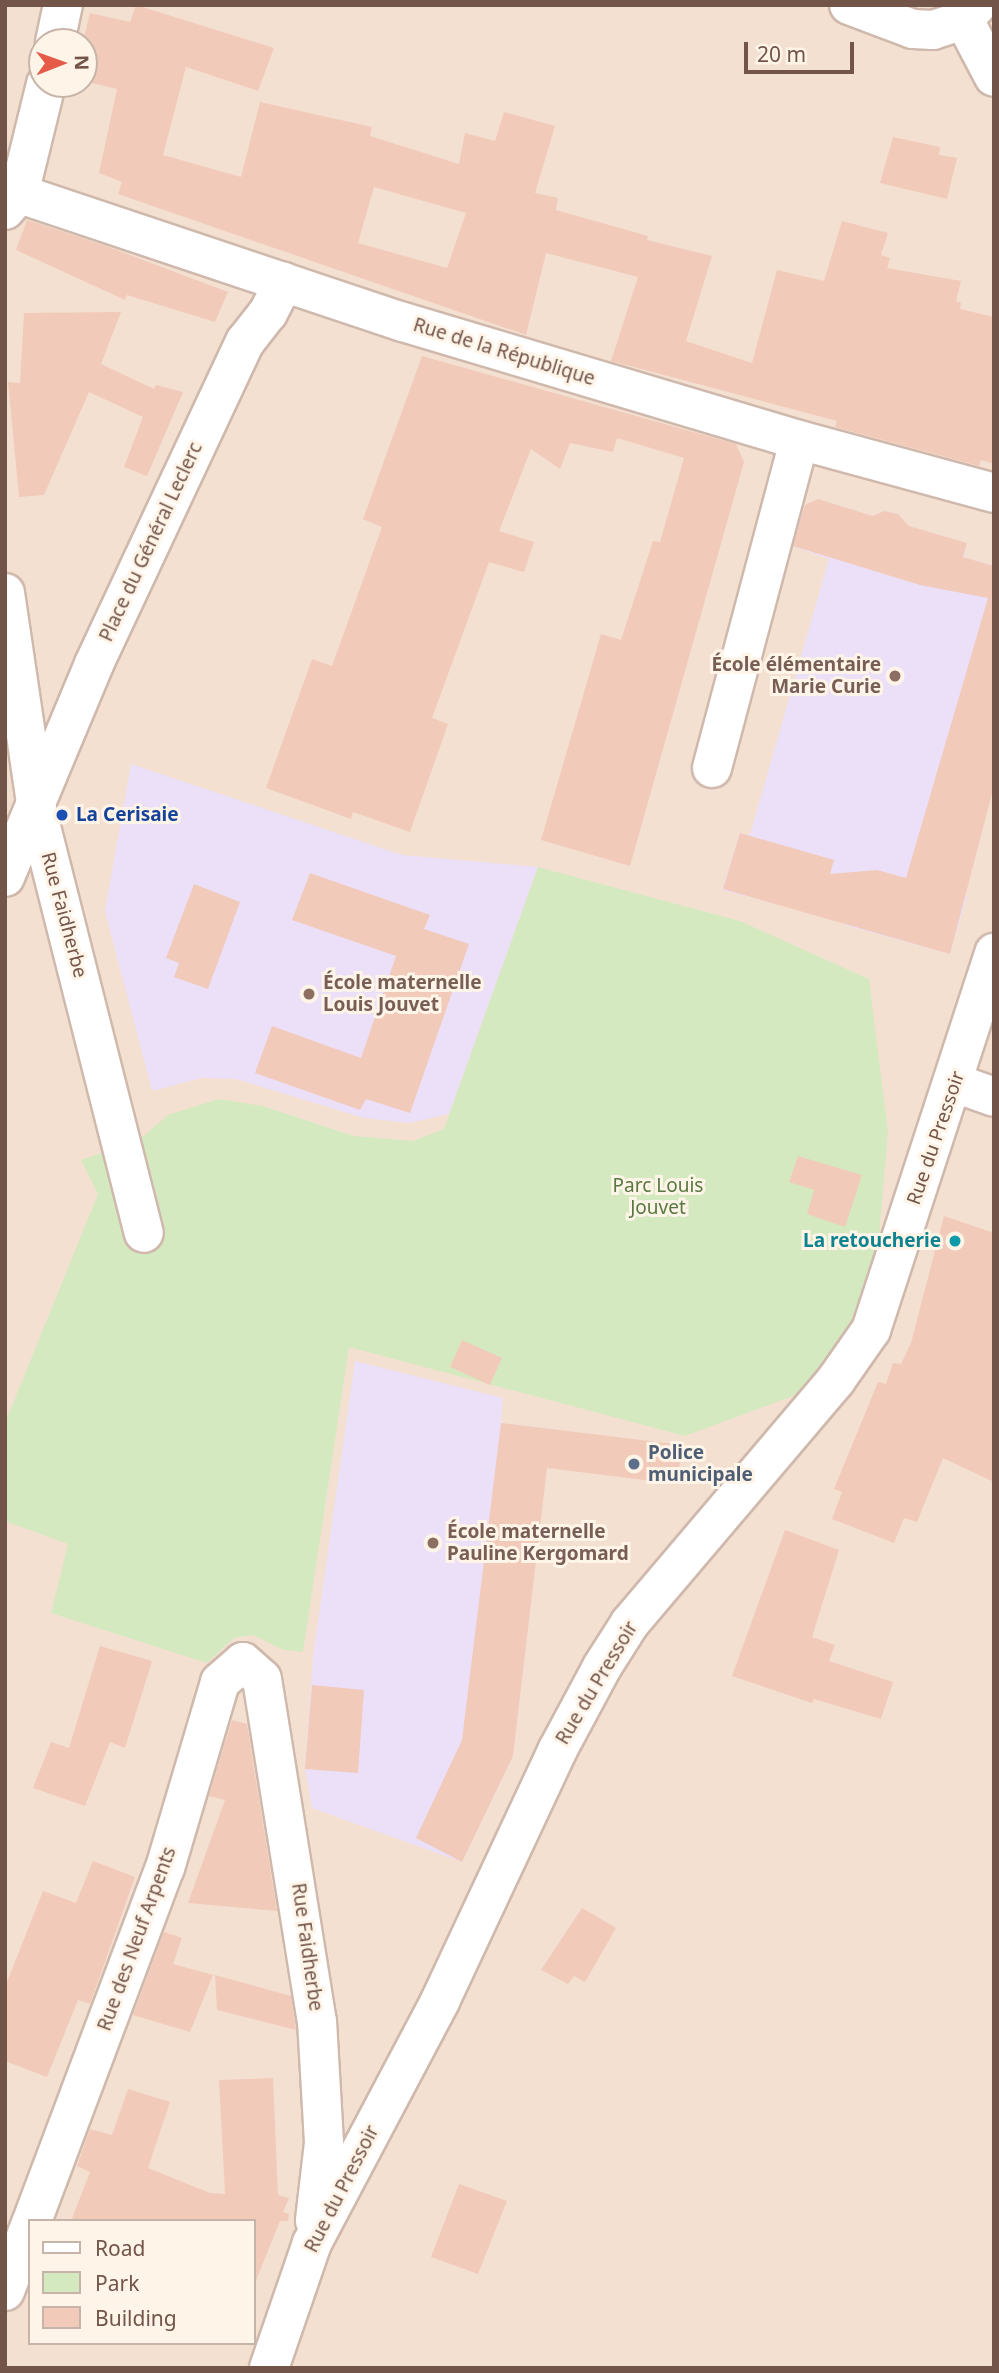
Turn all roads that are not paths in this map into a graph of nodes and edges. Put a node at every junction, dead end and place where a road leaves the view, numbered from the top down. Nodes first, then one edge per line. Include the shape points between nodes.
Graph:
1 (63, 5) edge
2 (849, 5) edge
3 (970, 13) edge
4 (58, 28) edge
5 (994, 76) edge
6 (42, 98) edge
7 (10, 197) edge
8 (284, 282) junction
9 (799, 440) junction
10 (994, 493) edge
11 (5, 593) edge
12 (712, 768) dead end
13 (37, 811) junction
14 (5, 877) edge
15 (994, 953) edge
16 (955, 1083) junction
17 (994, 1097) edge
18 (144, 1233) dead end
19 (243, 1661) joint
20 (32, 2219) edge
21 (28, 2231) edge
22 (312, 2243) junction
23 (5, 2291) edge
24 (269, 2368) edge

1 - 4 street
2 - 3 street via 913,29 948,28
3 - 5 street
6 - 7 street
7 - 8 street, Rue de la République
8 - 9 street, Rue de la République
8 - 13 street, Place du Général Leclerc via 239,354 94,664
9 - 10 street, Rue de la République
9 - 12 street
11 - 13 street, Rue Faidherbe
13 - 14 street, Place du Général Leclerc
13 - 18 street, Rue Faidherbe
15 - 16 street, Rue du Pressoir
16 - 17 street
16 - 22 street, Rue du Pressoir via 871,1330 836,1380 630,1623 602,1667 557,1751 440,2001
19 - 20 street, Rue des Neuf Arpents via 220,1682 164,1868
19 - 22 street, Rue Faidherbe via 262,1679 317,2021 324,2143
21 - 23 street, Rue des Neuf Arpents
22 - 24 street, Rue du Pressoir

